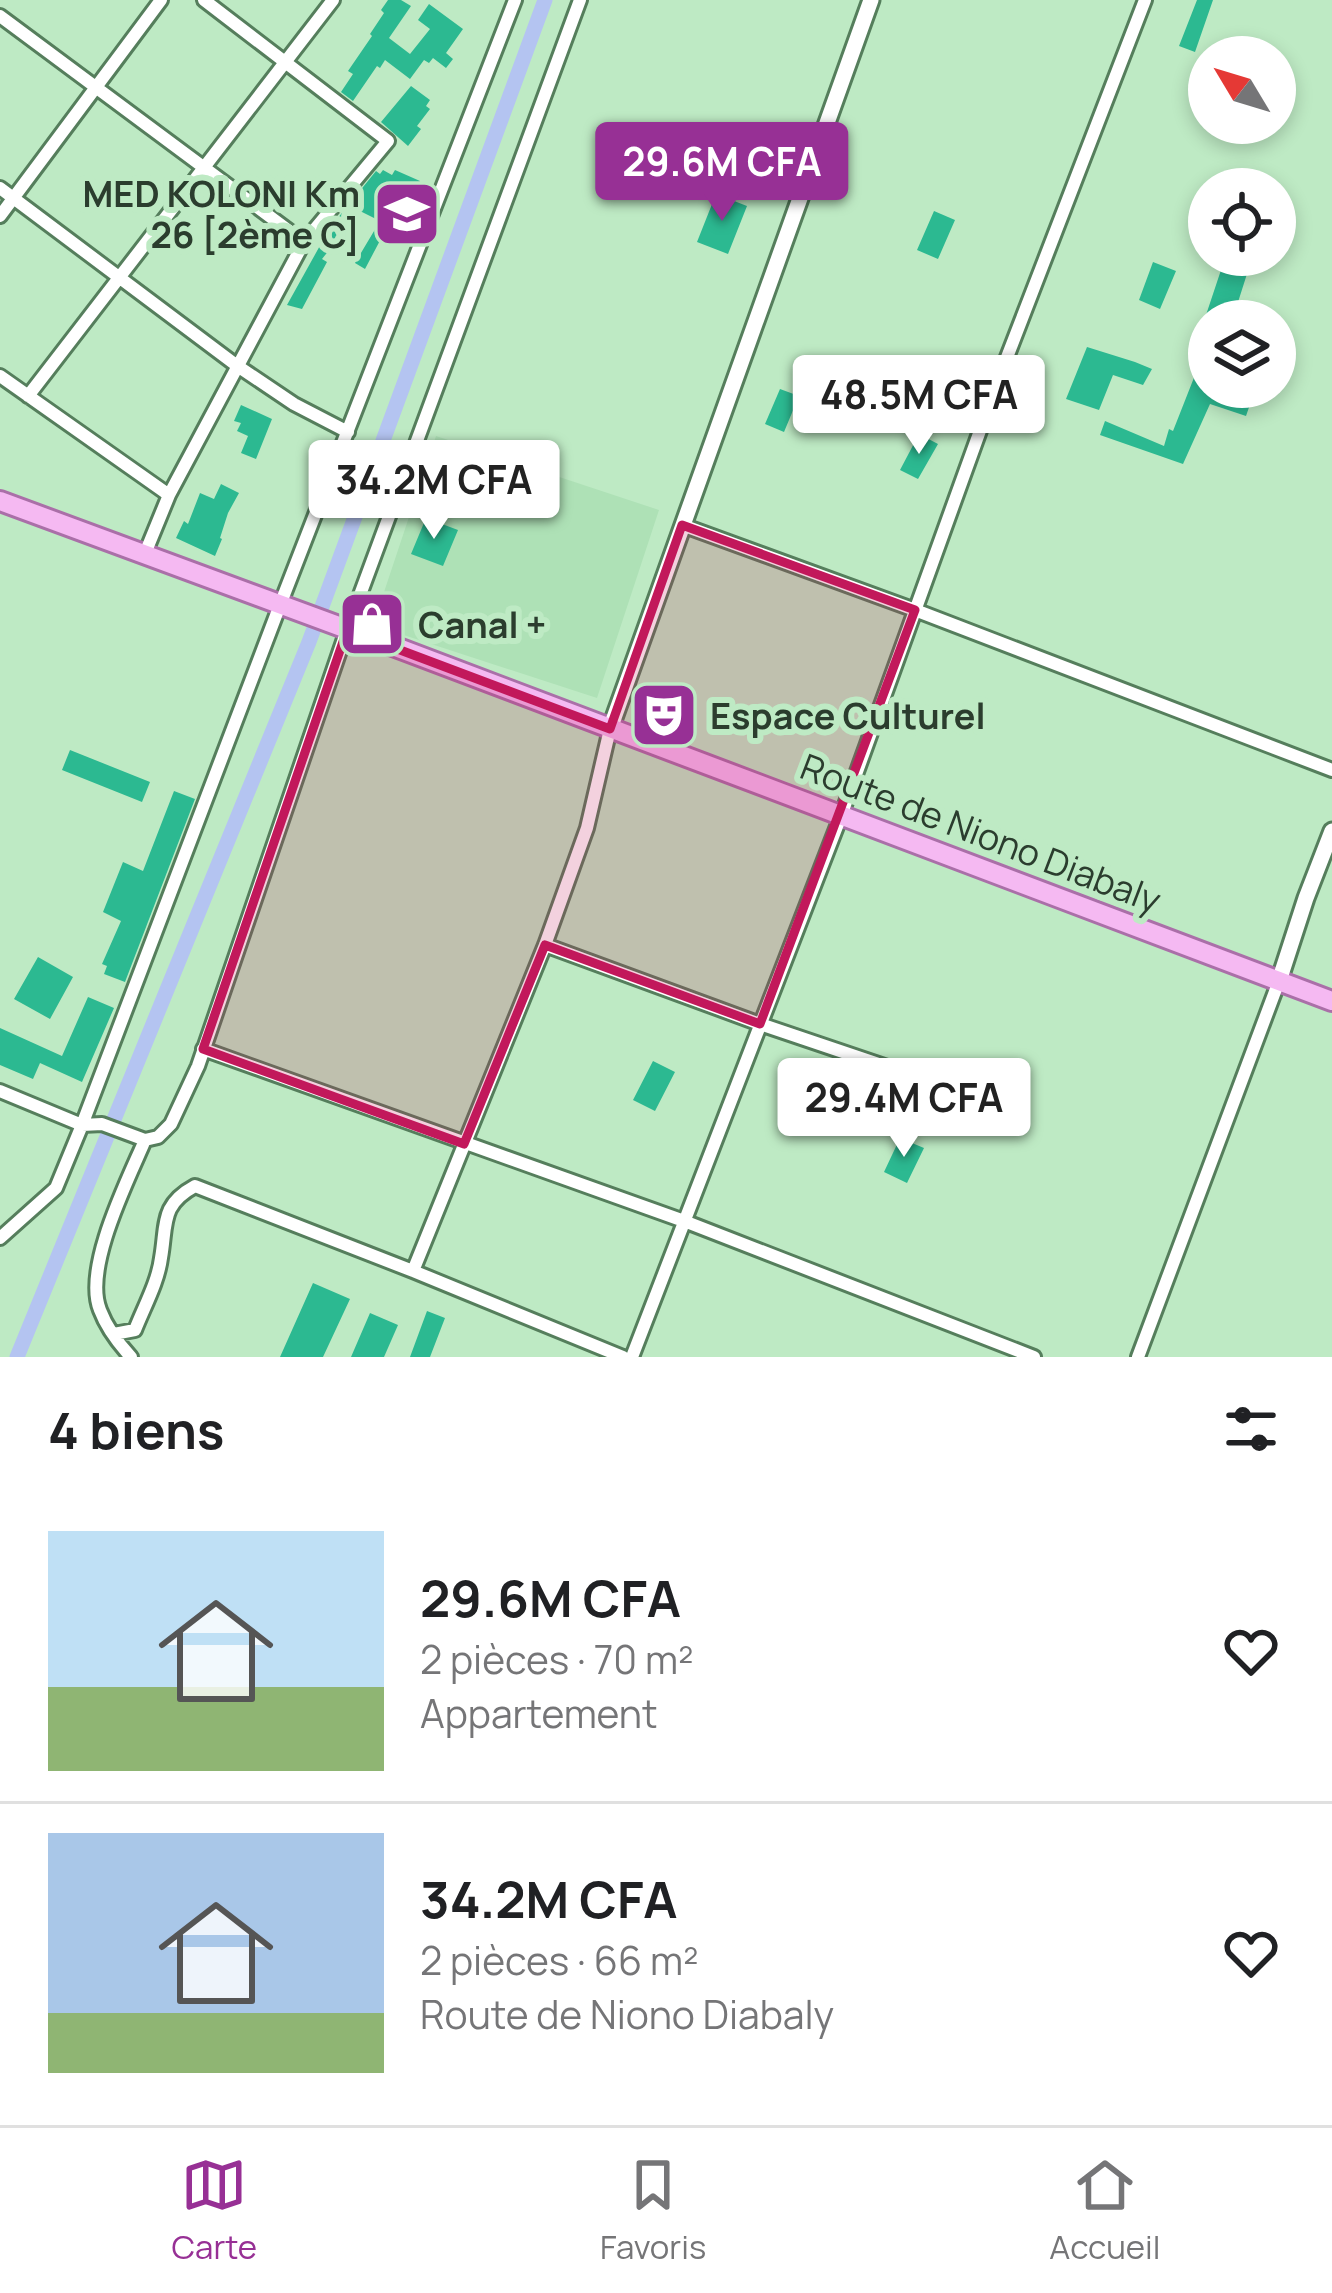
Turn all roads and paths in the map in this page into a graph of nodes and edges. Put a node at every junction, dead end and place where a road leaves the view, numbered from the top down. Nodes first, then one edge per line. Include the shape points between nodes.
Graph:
1 (160, 0) edge
2 (205, 0) edge
3 (333, 0) edge
4 (515, 0) edge
5 (580, 0) edge
6 (872, 0) edge
7 (1145, 0) edge
8 (0, 16) edge
9 (286, 62) junction
10 (96, 87) junction
11 (204, 167) junction
12 (0, 188) edge
13 (14, 198) junction
14 (0, 216) edge
15 (304, 242) junction
16 (119, 277) junction
17 (236, 364) junction
18 (0, 376) edge
19 (28, 395) junction
20 (348, 432) junction
21 (169, 495) junction
22 (0, 501) edge
23 (682, 525) junction
24 (144, 556) junction
25 (288, 609) junction
26 (915, 610) junction
27 (342, 628) junction
28 (610, 728) junction
29 (1332, 770) edge
30 (841, 816) junction
31 (1331, 834) edge
32 (545, 945) junction
33 (1280, 981) junction
34 (1332, 1001) edge
35 (760, 1024) junction
36 (203, 1049) junction
37 (0, 1091) edge
38 (988, 1101) dead end
39 (82, 1126) junction
40 (146, 1140) junction
41 (464, 1144) junction
42 (684, 1221) junction
43 (0, 1238) edge
44 (413, 1271) junction
45 (114, 1334) junction
46 (131, 1357) edge
47 (627, 1357) edge
48 (1034, 1357) edge
49 (1138, 1357) edge

1 - 10 street
2 - 9 street
3 - 9 street
4 - 20 street
5 - 27 street
6 - 23 street
7 - 26 street
8 - 10 street
9 - 11 street
9 - 15 street via 388,141
10 - 11 street
10 - 13 street
11 - 15 street
11 - 16 street
12 - 13 street
13 - 14 street
13 - 16 street
15 - 17 street
16 - 17 street
16 - 19 street
17 - 20 street
17 - 21 street
18 - 19 street
19 - 21 street
20 - 25 street
21 - 24 street
22 - 24 main road, Route de Niono Diabaly
23 - 26 street
23 - 28 street
24 - 25 main road, Route de Niono Diabaly
25 - 27 main road, Route de Niono Diabaly
25 - 39 street
26 - 29 street
26 - 30 street
27 - 28 main road, Route de Niono Diabaly
27 - 36 street
28 - 30 main road, Route de Niono Diabaly
28 - 32 street via 587,828
30 - 33 main road, Route de Niono Diabaly
30 - 35 street
31 - 33 street
32 - 35 street
32 - 41 street
33 - 34 main road, Route de Niono Diabaly
33 - 49 street
35 - 38 street
35 - 42 street
36 - 40 street via 171,1124
36 - 41 street
37 - 39 street
39 - 40 street via 102,1124
39 - 43 street via 56,1188
40 - 45 street via 96,1280 98,1307
41 - 42 street
41 - 44 street
42 - 47 street
42 - 48 street
44 - 45 street via 195,1186 165,1217 161,1260 135,1330
44 - 47 street
45 - 46 street

